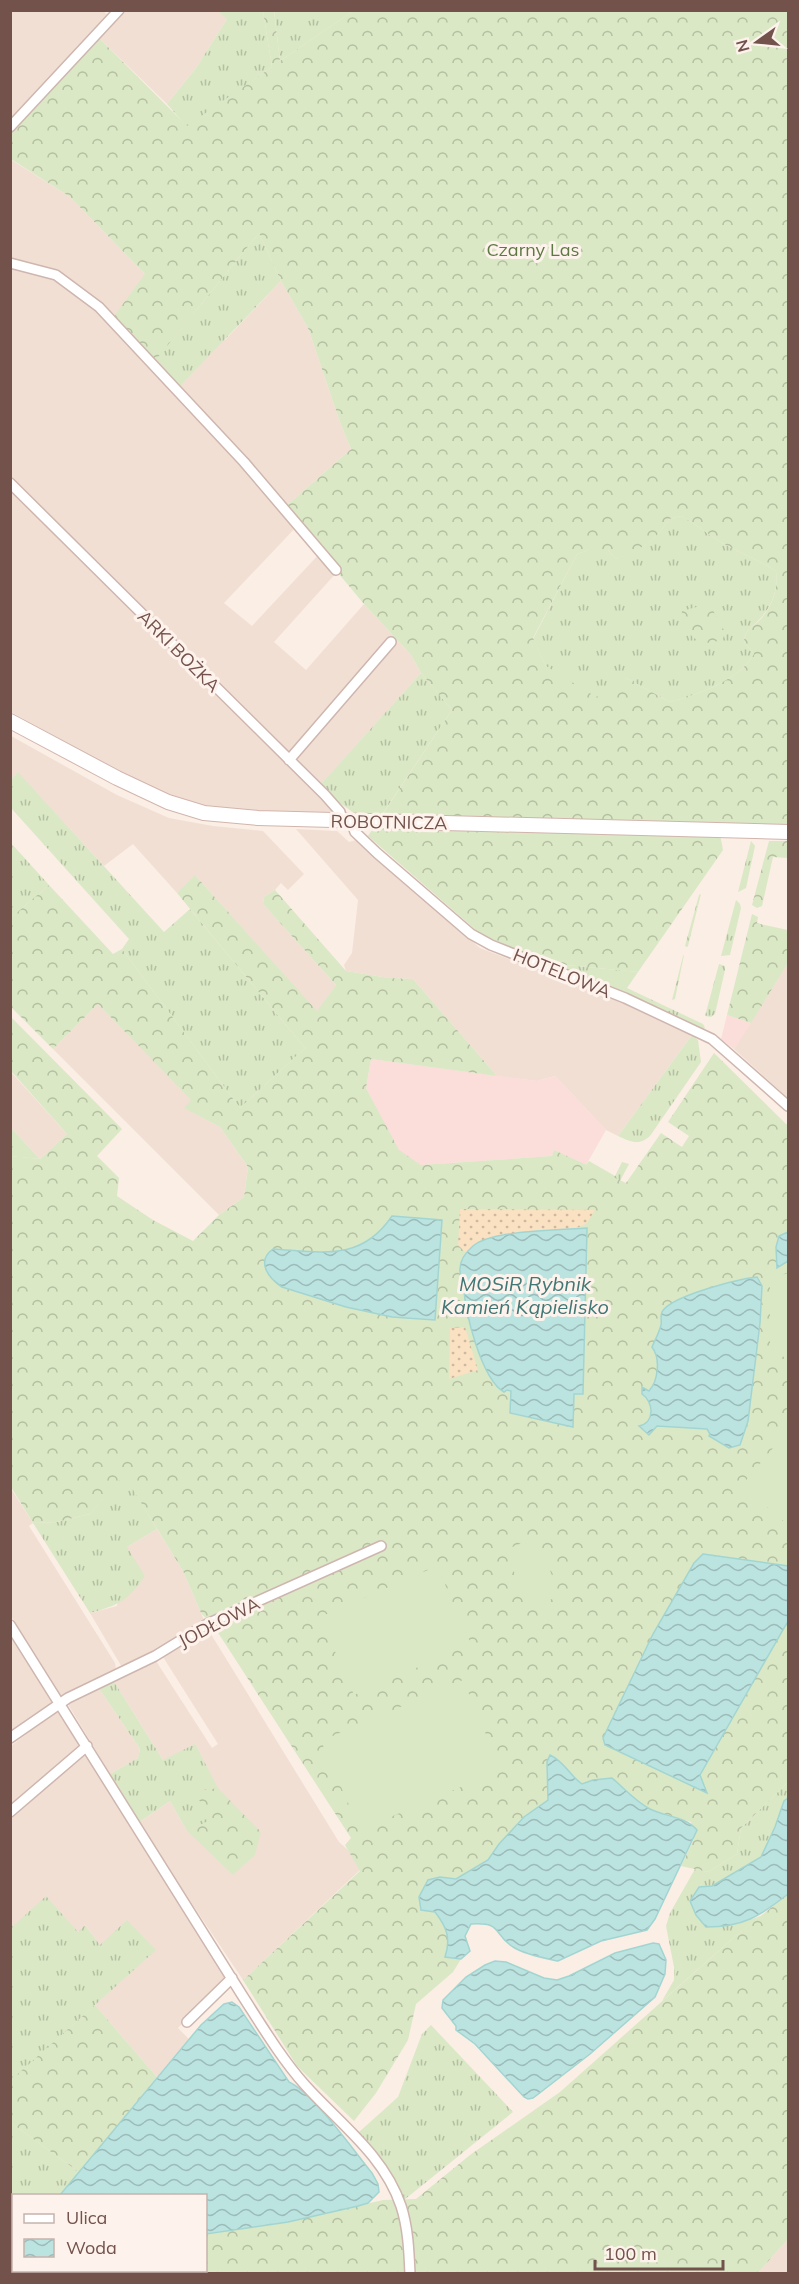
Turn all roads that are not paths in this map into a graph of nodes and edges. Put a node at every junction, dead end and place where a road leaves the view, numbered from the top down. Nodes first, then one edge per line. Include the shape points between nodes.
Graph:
1 (114, 12) edge
2 (10, 127) edge
3 (10, 262) edge
4 (10, 483) edge
5 (336, 570) dead end
6 (391, 642) dead end
7 (10, 721) edge
8 (289, 760) junction
9 (347, 820) junction
10 (789, 832) edge
11 (789, 1106) edge
12 (381, 1546) dead end
13 (10, 1625) edge
14 (60, 1704) junction
15 (10, 1738) edge
16 (87, 1746) junction
17 (10, 1812) edge
18 (232, 1978) junction
19 (187, 2022) dead end
20 (410, 2274) edge

1 - 2 street
3 - 5 street via 56,275 99,307 244,462
4 - 8 street, ARKI BOŻKA
6 - 8 street
7 - 9 street, ROBOTNICZA via 134,787 185,808 236,817
8 - 9 street, ARKI BOŻKA
9 - 10 street, ROBOTNICZA
9 - 11 street, HOTELOWA via 376,853 471,934 712,1039
12 - 14 street, JODŁOWA via 207,1624 156,1656
13 - 14 street
14 - 15 street, JODŁOWA
14 - 16 street
16 - 17 street
16 - 18 street
18 - 19 street
18 - 20 street via 292,2068 374,2157 393,2187 405,2225

